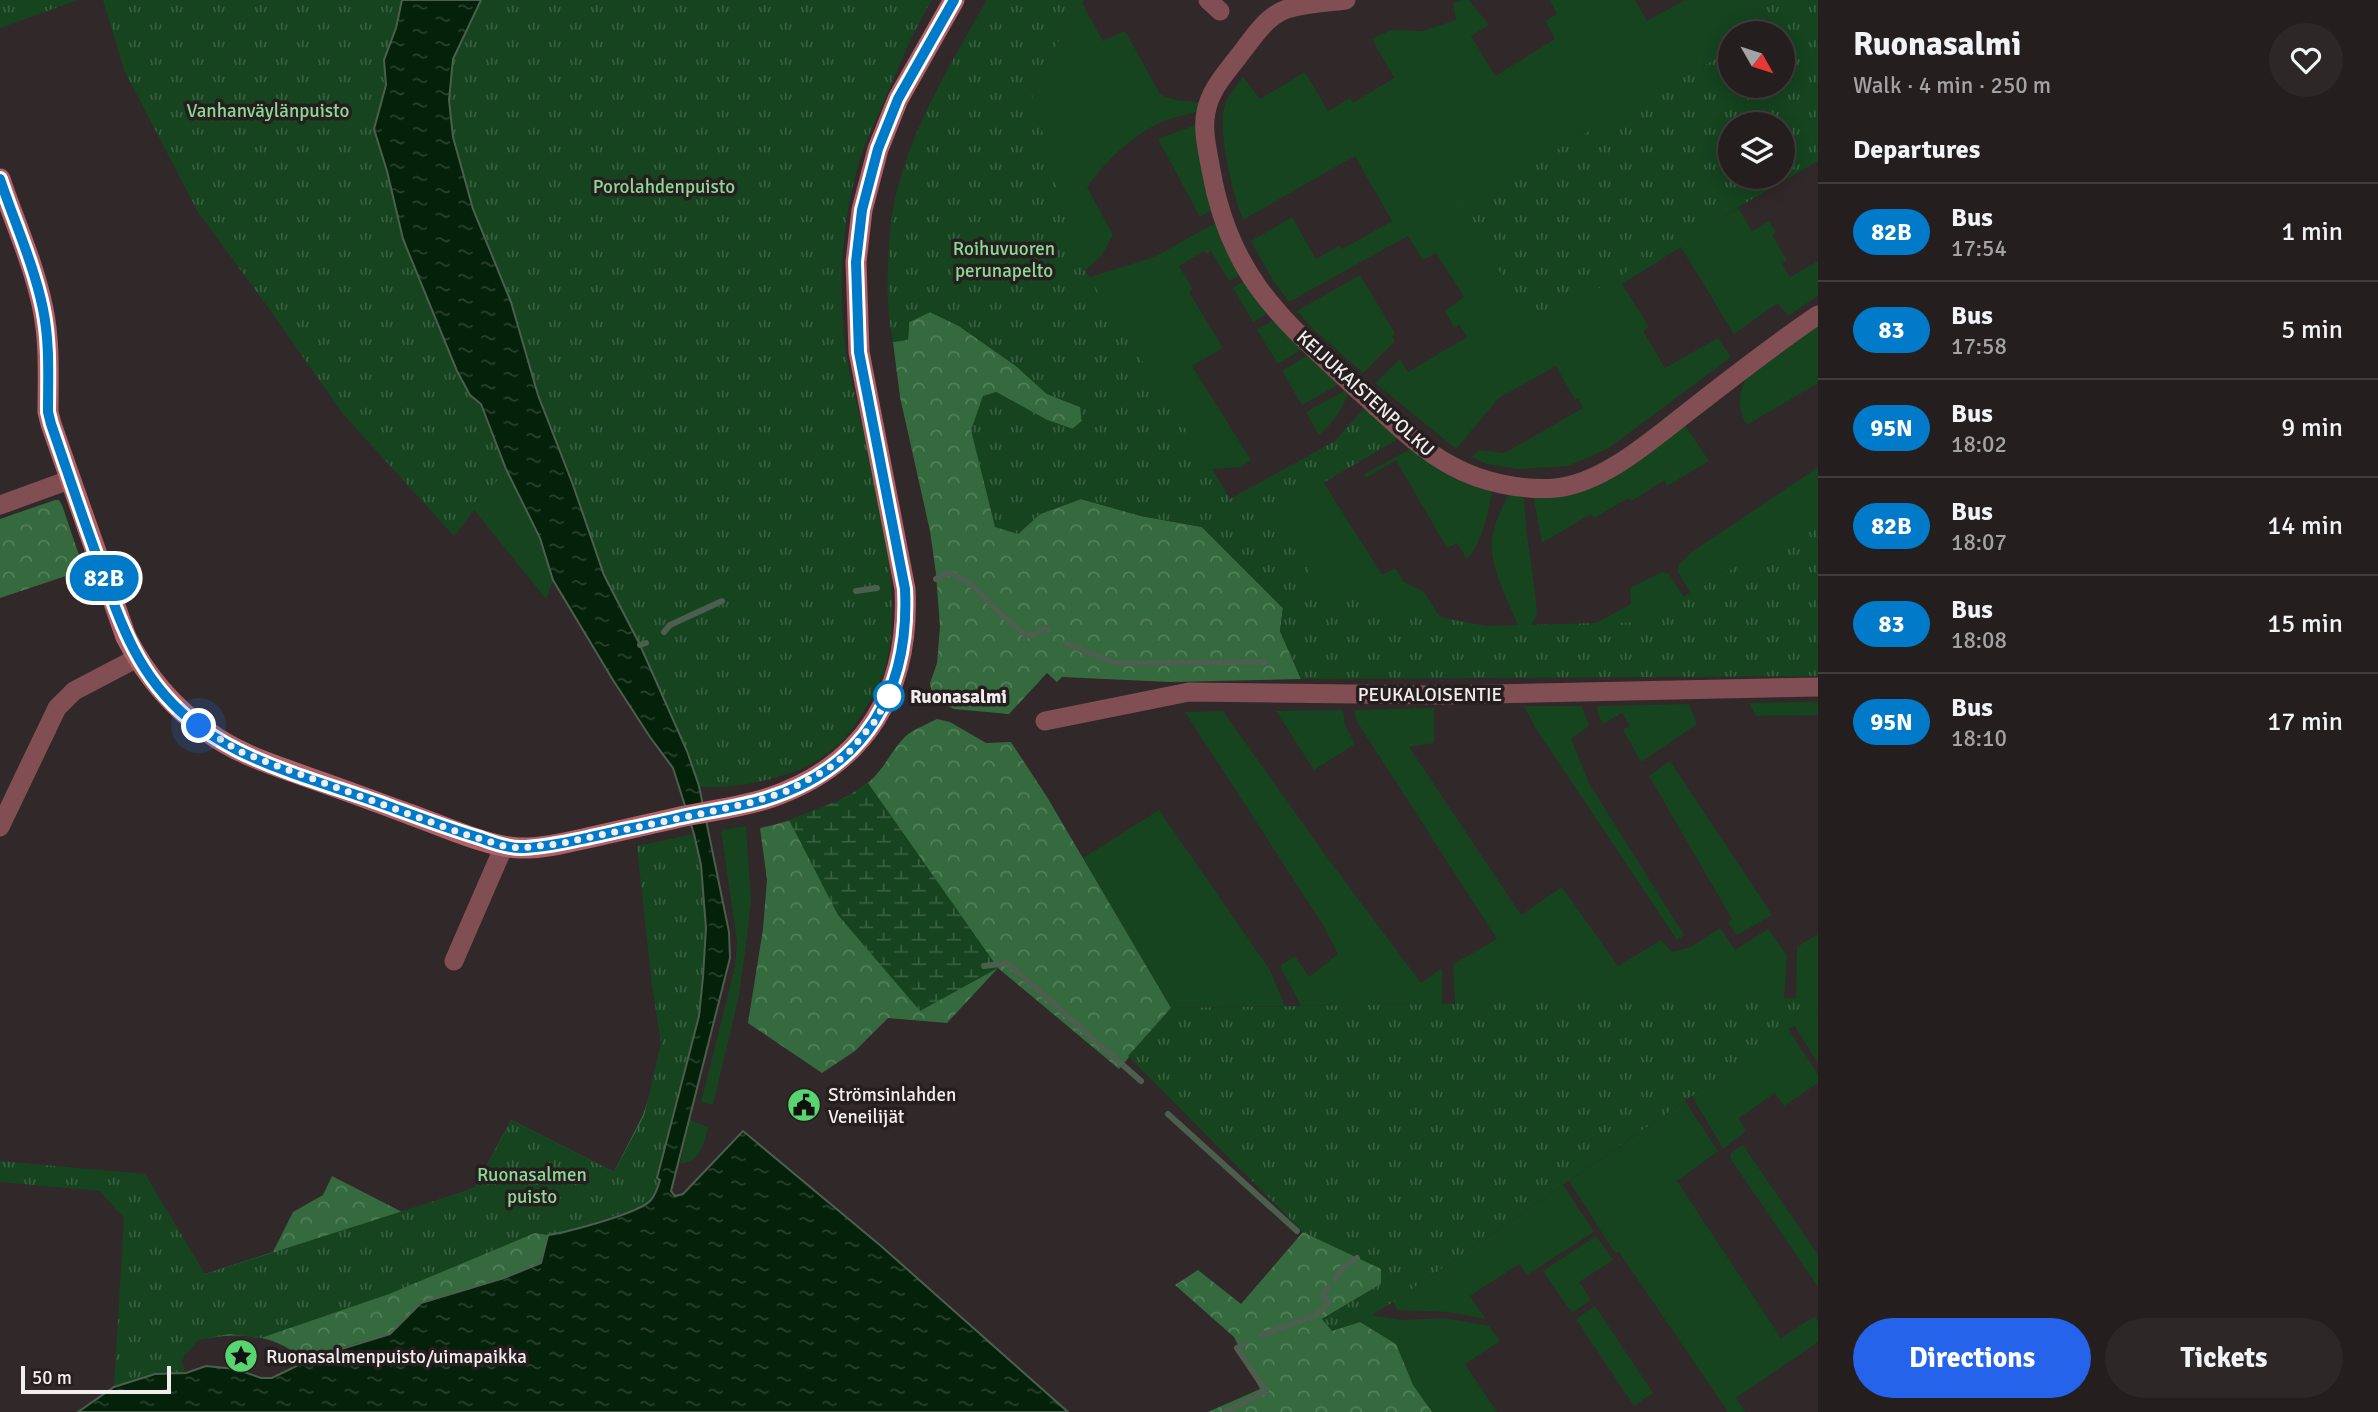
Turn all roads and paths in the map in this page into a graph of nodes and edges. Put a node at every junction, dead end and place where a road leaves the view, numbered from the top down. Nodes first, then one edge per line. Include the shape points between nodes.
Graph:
1 (954, 0) edge
2 (1346, 0) edge
3 (0, 179) edge
4 (1818, 315) edge
5 (69, 480) junction
6 (0, 505) edge
7 (137, 658) junction
8 (1818, 687) edge
9 (1045, 721) dead end
10 (0, 827) edge
11 (504, 846) junction
12 (454, 961) dead end

1 - 11 street via 898,99 878,149 862,210 856,262 859,352 905,589 906,616 895,681 887,700 850,751 787,791 558,844
2 - 4 street, KEIJUKAISTENPOLKU via 1286,9 1271,19 1219,81 1205,114 1212,177 1231,242 1259,291 1378,408 1450,466 1474,477 1528,488 1557,488 1585,481 1630,455
3 - 5 street via 43,308 48,412
5 - 6 street
5 - 7 street
7 - 10 street via 74,691 57,708
7 - 11 street via 187,717 239,751
8 - 9 street, PEUKALOISENTIE via 1440,695 1189,692
11 - 12 street

